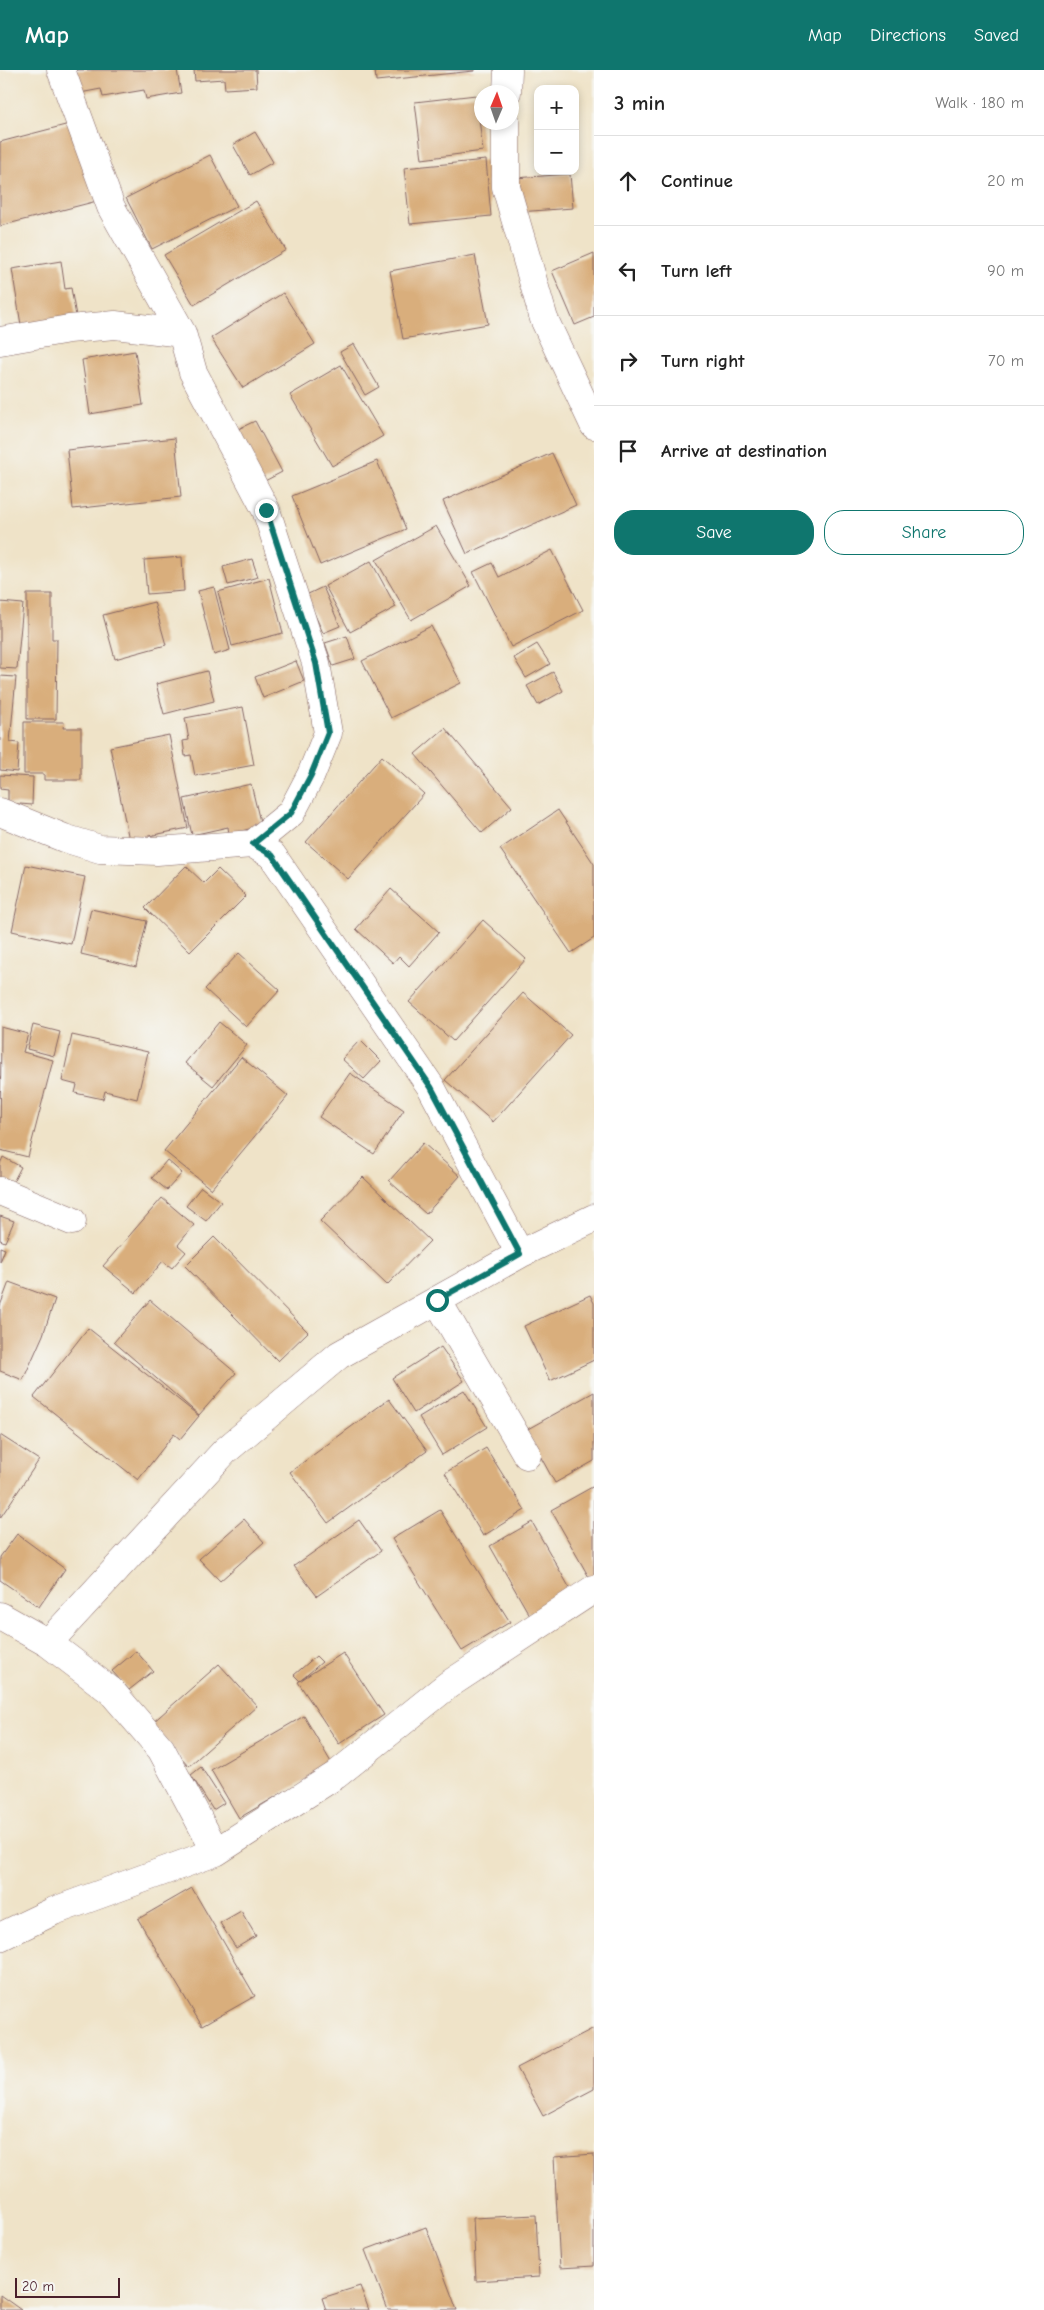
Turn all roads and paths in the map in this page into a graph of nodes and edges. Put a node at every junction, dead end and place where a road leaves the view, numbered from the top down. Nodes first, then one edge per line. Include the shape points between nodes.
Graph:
1 (61, 70) edge
2 (508, 70) edge
3 (507, 85) edge
4 (506, 130) edge
5 (182, 333) junction
6 (0, 341) edge
7 (594, 426) edge
8 (0, 812) edge
9 (253, 844) junction
10 (0, 1191) edge
11 (594, 1218) edge
12 (72, 1221) dead end
13 (520, 1254) junction
14 (437, 1300) junction
15 (526, 1455) dead end
16 (594, 1589) edge
17 (0, 1616) edge
18 (48, 1644) junction
19 (216, 1852) junction
20 (0, 1937) edge

1 - 5 street via 111,207
2 - 3 street
4 - 7 street via 506,187 544,319
5 - 6 street via 115,325
5 - 9 street via 193,372 266,510 316,663 328,733 291,813
8 - 9 street via 100,849 157,851
9 - 13 street via 272,855 431,1087
10 - 12 street
11 - 13 street
13 - 14 street
14 - 15 street
14 - 18 street via 339,1355 225,1451
16 - 19 street via 448,1685 336,1775
17 - 18 street
18 - 19 street via 111,1691 161,1749
19 - 20 street via 54,1911

